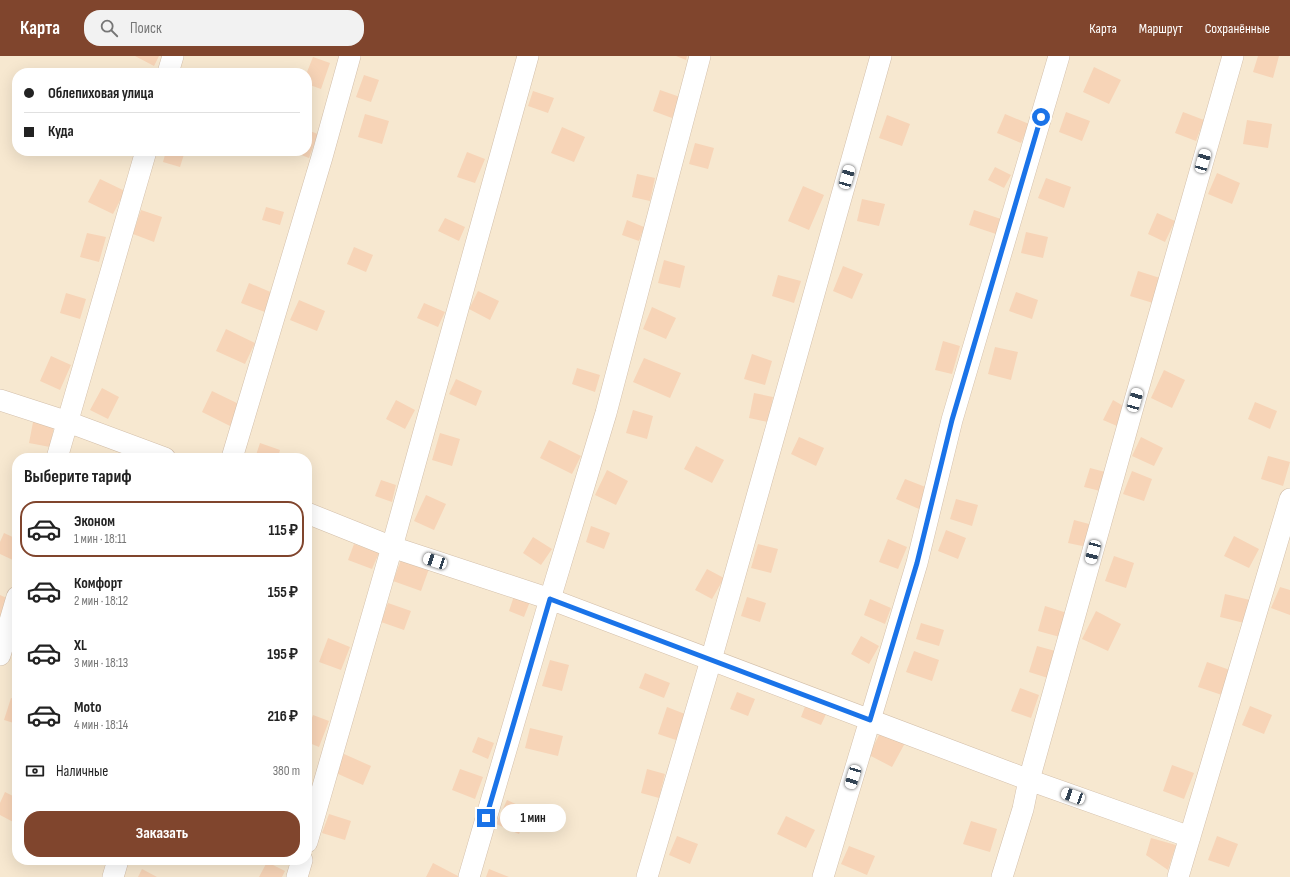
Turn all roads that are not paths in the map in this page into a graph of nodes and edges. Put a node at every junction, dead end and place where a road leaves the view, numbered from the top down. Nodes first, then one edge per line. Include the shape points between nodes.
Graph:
1 (173, 56) edge
2 (350, 56) edge
3 (528, 56) edge
4 (700, 56) edge
5 (882, 56) edge
6 (1059, 56) edge
7 (1233, 56) edge
8 (169, 68) edge
9 (145, 156) edge
10 (0, 400) edge
11 (68, 422) junction
12 (59, 453) edge
13 (152, 453) edge
14 (233, 453) edge
15 (1290, 499) edge
16 (312, 515) edge
17 (392, 547) junction
18 (550, 599) junction
19 (12, 614) edge
20 (0, 655) edge
21 (711, 660) junction
22 (870, 720) junction
23 (1029, 780) junction
24 (312, 825) edge
25 (1190, 837) junction
26 (117, 865) edge
27 (301, 865) edge
28 (113, 877) edge
29 (297, 877) edge
30 (469, 877) edge
31 (647, 877) edge
32 (824, 877) edge
33 (1002, 877) edge
34 (1178, 877) edge

1 - 8 street
2 - 14 street
3 - 17 street
4 - 18 street via 606,413
5 - 21 street
6 - 22 street via 952,420 917,563
7 - 23 street
9 - 11 street
10 - 11 street
11 - 12 street
11 - 13 street
15 - 25 street
16 - 17 street
17 - 18 street
17 - 24 street
18 - 21 street
18 - 30 street
19 - 20 street
21 - 22 street
21 - 31 street
22 - 23 street
22 - 32 street
23 - 25 street
23 - 33 street
25 - 34 street
26 - 28 street
27 - 29 street

